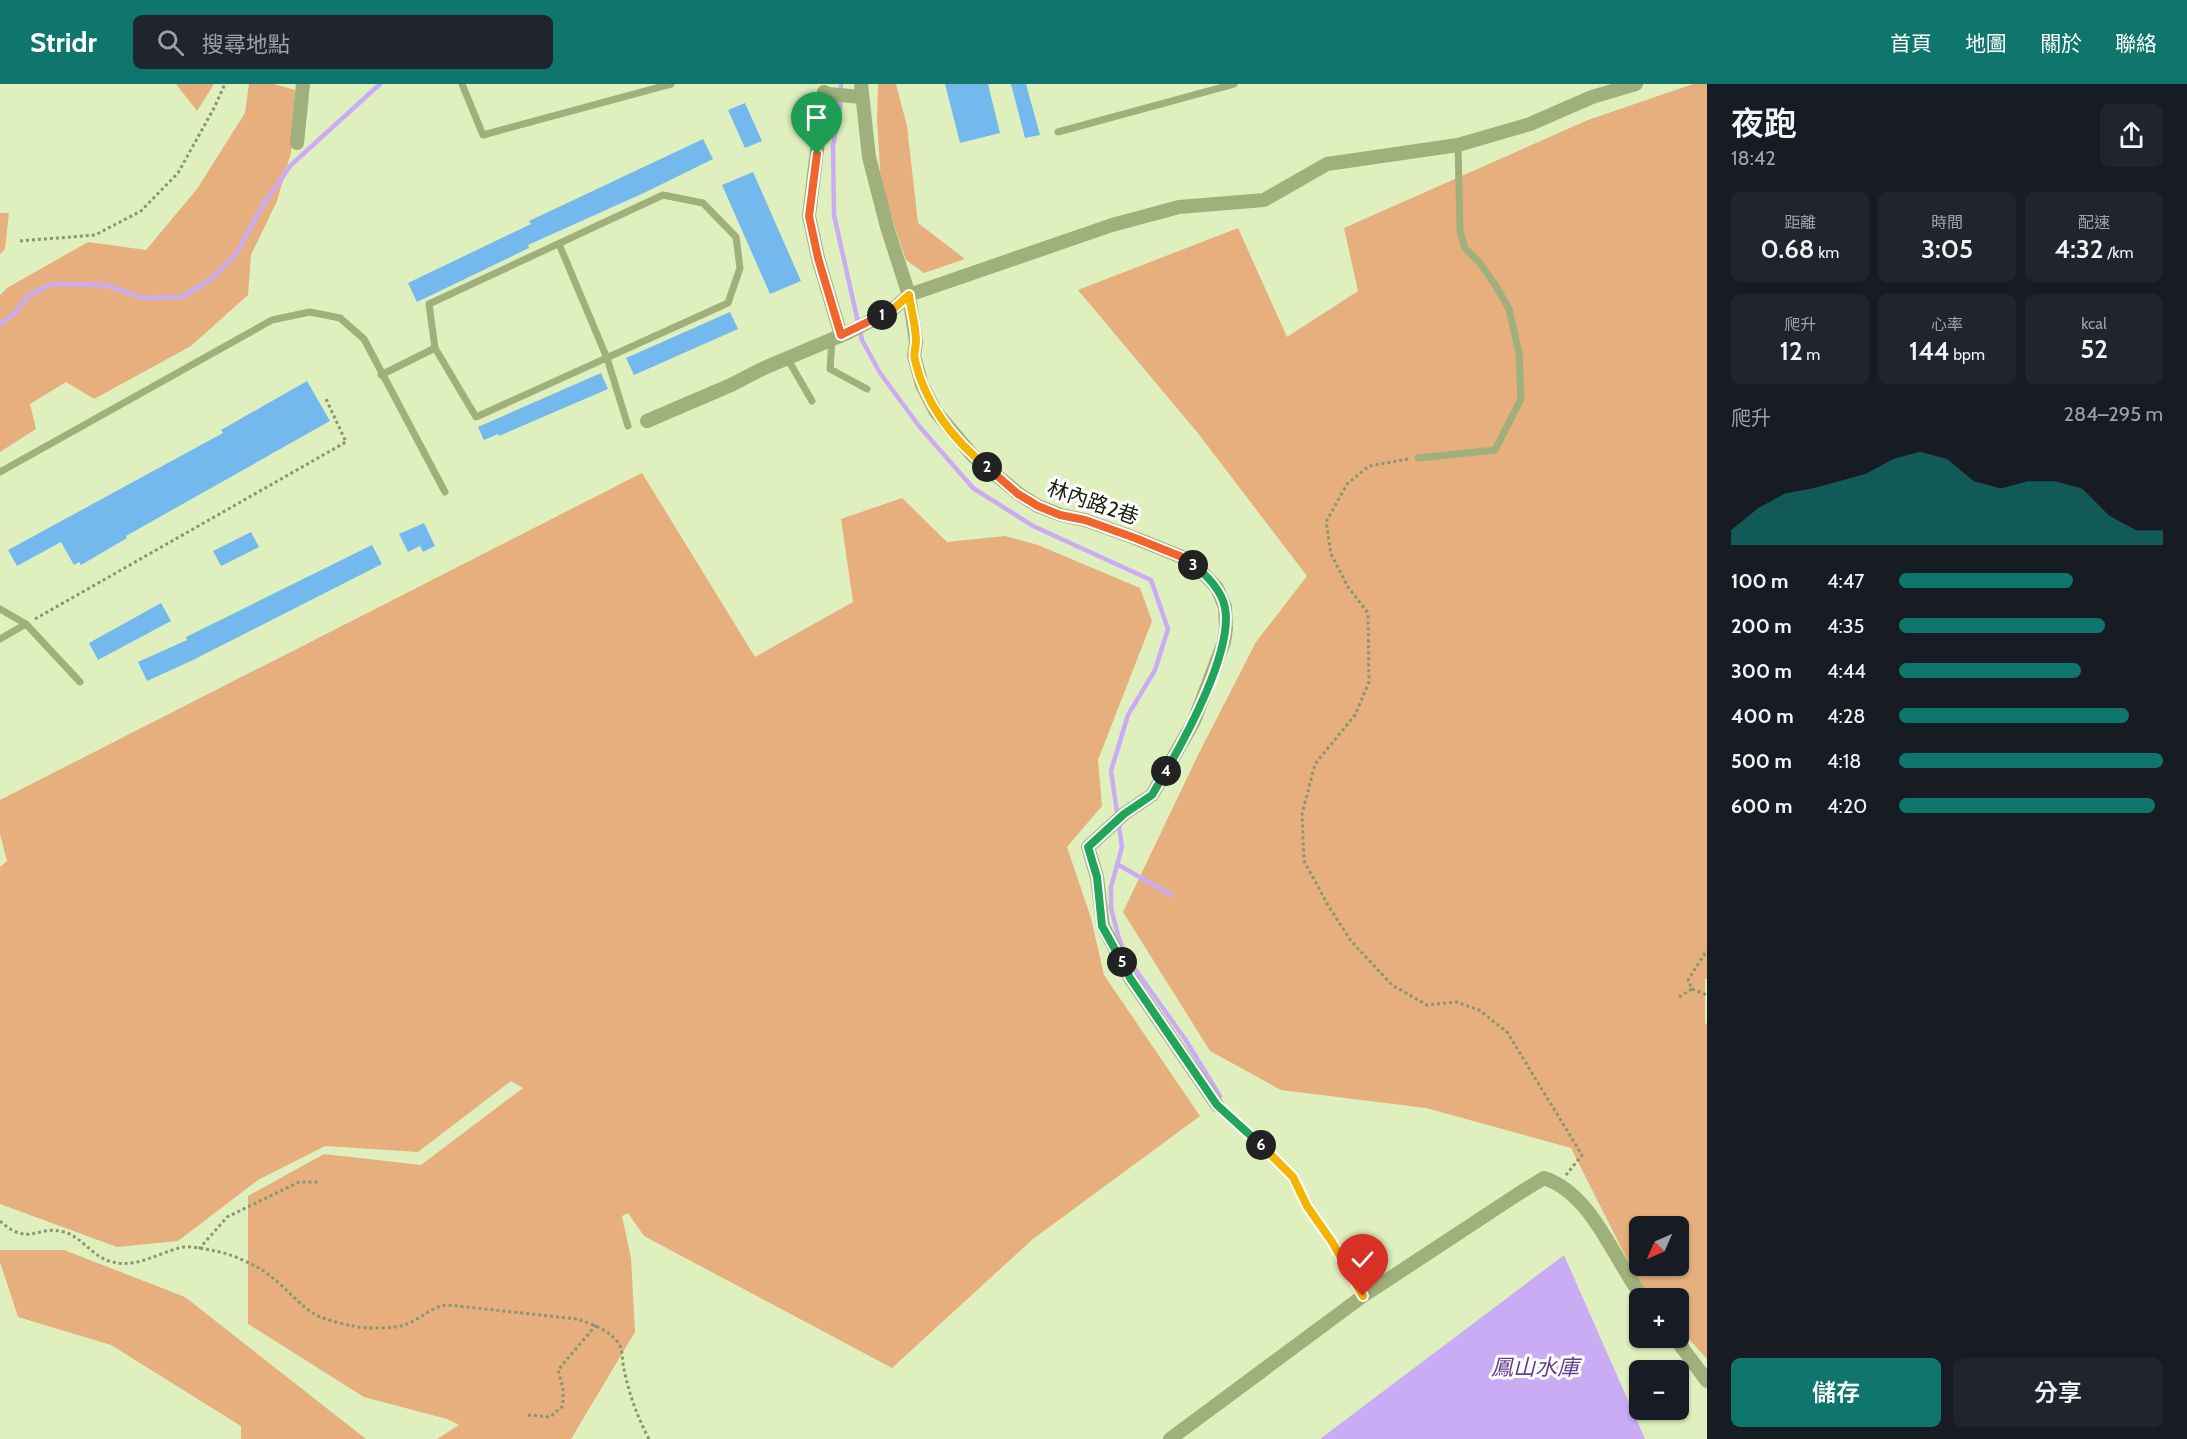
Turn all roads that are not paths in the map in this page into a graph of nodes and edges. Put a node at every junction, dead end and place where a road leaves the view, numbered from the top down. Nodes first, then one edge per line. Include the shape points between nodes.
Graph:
1 (303, 84) edge
2 (462, 84) edge
3 (671, 84) edge
4 (1234, 84) edge
5 (1636, 84) edge
6 (861, 90) edge
7 (1058, 132) dead end
8 (297, 143) dead end
9 (1458, 145) junction
10 (559, 244) junction
11 (909, 295) junction
12 (840, 336) junction
13 (435, 348) junction
14 (607, 358) junction
15 (787, 358) junction
16 (381, 375) junction
17 (867, 389) dead end
18 (812, 401) dead end
19 (647, 421) dead end
20 (628, 426) dead end
21 (1418, 458) road end
22 (0, 472) edge
23 (445, 492) dead end
24 (0, 609) edge
25 (26, 624) junction
26 (0, 639) edge
27 (80, 682) dead end
28 (1217, 1105) road end
29 (1635, 1288) edge
30 (1682, 1348) edge
31 (1707, 1381) edge
32 (1170, 1439) edge

1 - 8 street
2 - 3 lane via 483,135
4 - 7 lane
5 - 9 street via 1592,97 1530,124
6 - 11 street, 林內路2巷 via 869,157
6 - 12 street via 824,92 809,216
9 - 11 street via 1328,164 1264,200 1179,207 1112,225
9 - 21 lane via 1460,231 1465,248 1479,262 1509,309 1519,353 1521,399 1495,450
10 - 13 lane via 429,304
10 - 14 lane
10 - 14 lane via 663,195 703,203 736,237 740,268 728,303
11 - 12 street via 892,310
11 - 28 street, 林內路2巷 via 916,342 914,356 922,385 936,412 973,456 1038,506 1182,557 1217,588 1225,607 1224,642 1194,721 1174,757 1152,795 1088,847 1097,877 1102,926 1130,978
12 - 15 street
12 - 17 lane via 830,369
13 - 14 lane via 476,417
13 - 16 lane
14 - 20 lane
15 - 18 lane
15 - 19 street
16 - 22 lane via 364,339 340,318 310,312 272,320
16 - 23 lane
24 - 25 lane
25 - 26 lane
25 - 27 lane
29 - 32 street via 1597,1221 1559,1183 1544,1178 1363,1296
30 - 31 street

